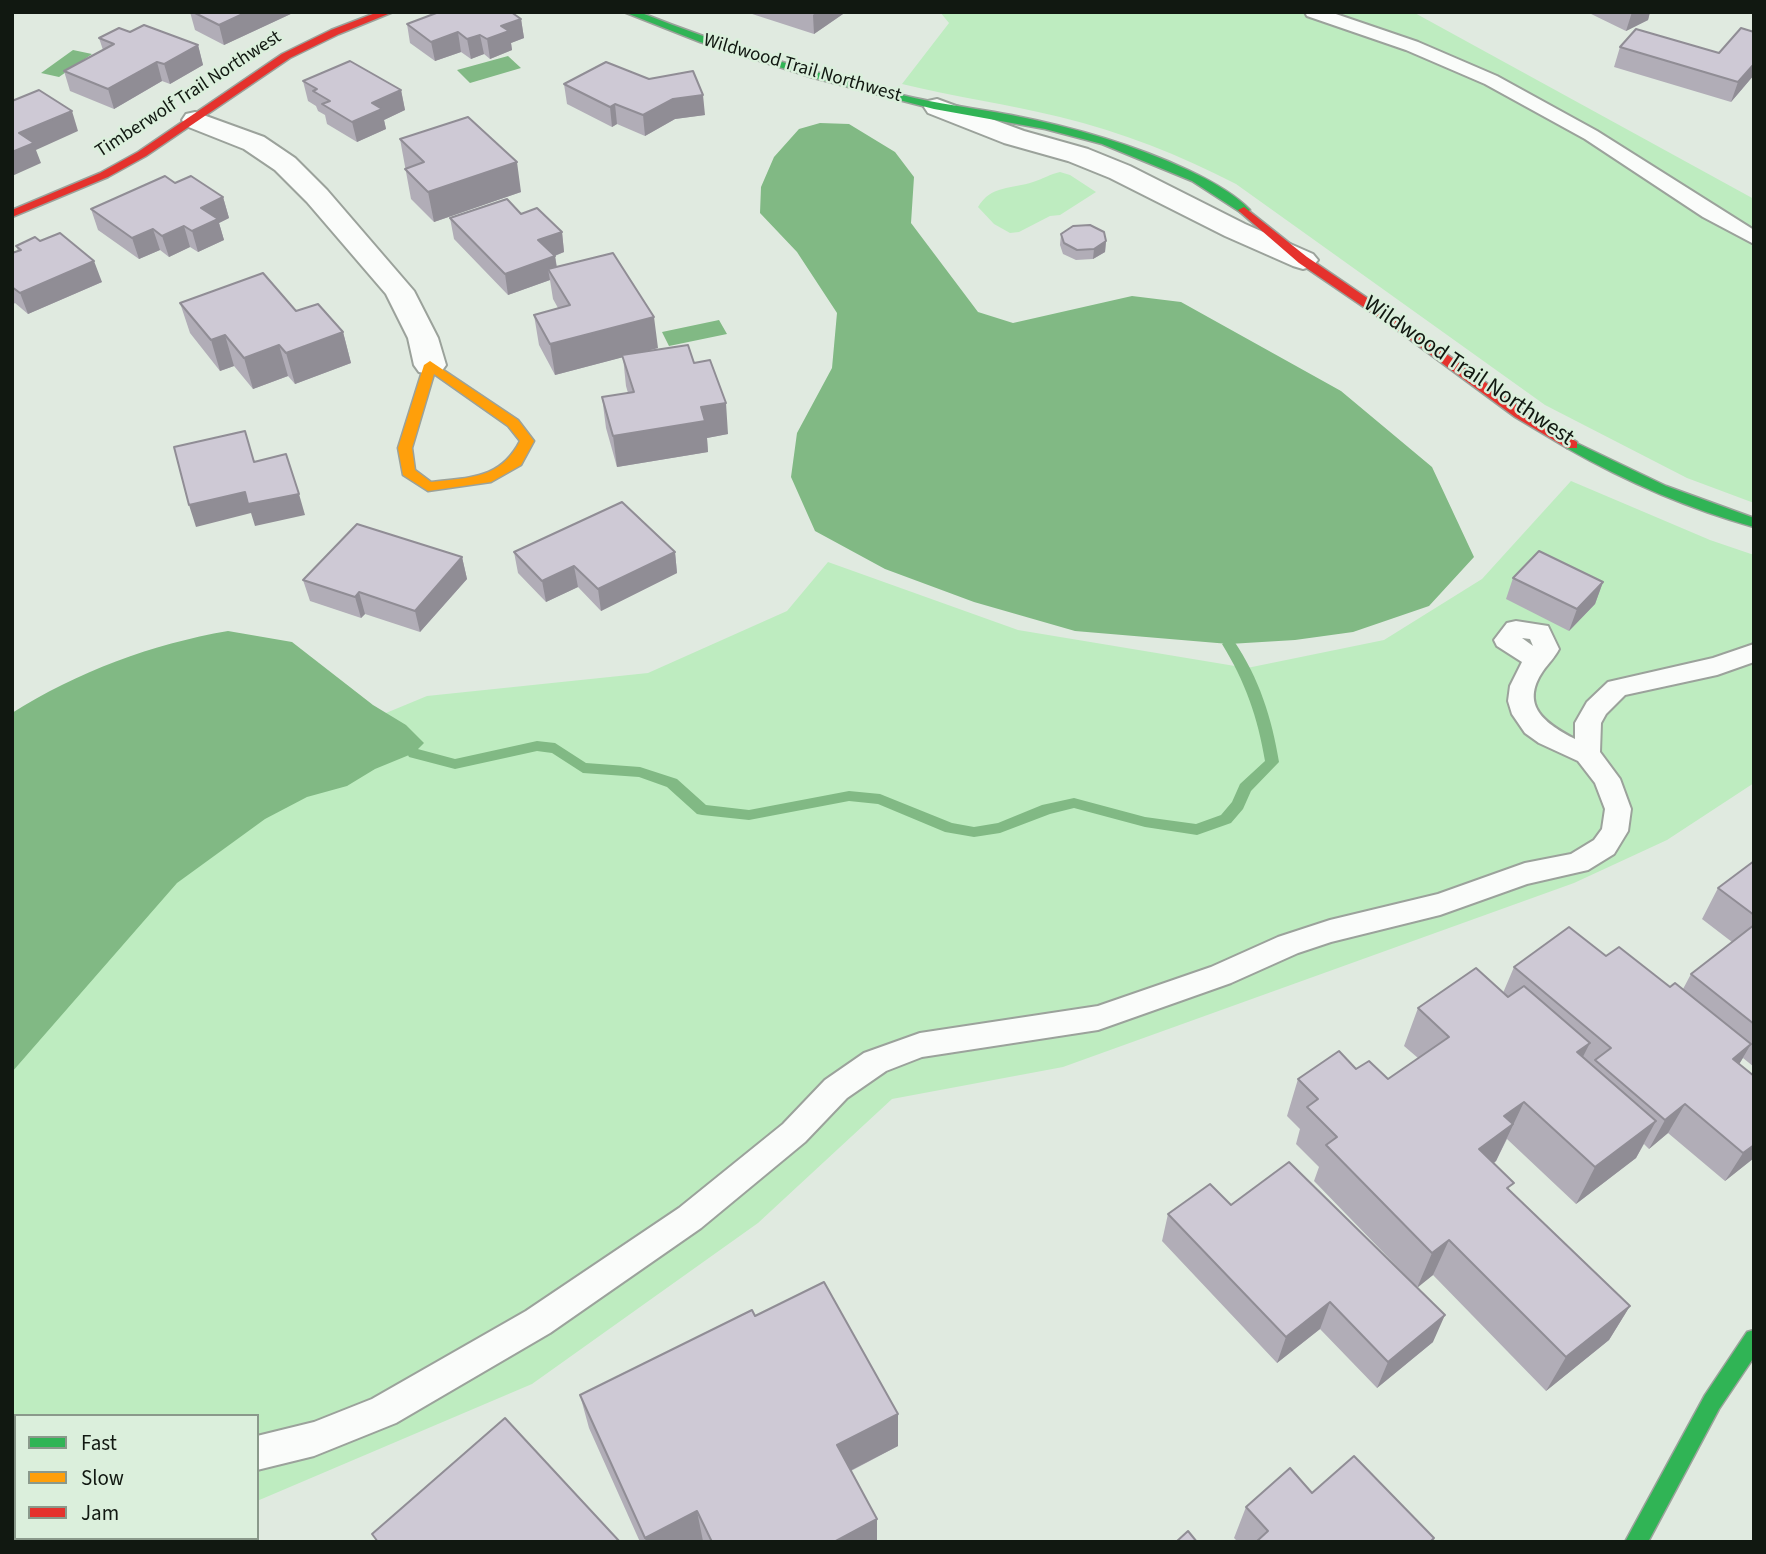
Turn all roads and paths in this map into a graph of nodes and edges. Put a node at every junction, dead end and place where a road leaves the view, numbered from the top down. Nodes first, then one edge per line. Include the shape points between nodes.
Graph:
1 (388, 12) edge
2 (629, 12) edge
3 (1313, 12) edge
4 (937, 107) joint
5 (195, 120) junction
6 (12, 214) edge
7 (1754, 238) edge
8 (1303, 260) joint
9 (430, 365) junction
10 (1754, 523) edge
11 (1754, 653) edge
12 (1537, 660) dead end
13 (1587, 754) junction
14 (1754, 1339) edge
15 (259, 1453) edge
16 (1636, 1542) edge

1 - 5 street, Timberwolf Trail Northwest via 286,56
2 - 4 street, Wildwood Trail Northwest via 762,61
3 - 7 lane via 1412,46 1491,80 1591,135
4 - 8 street, Wildwood Trail Northwest via 1121,172
5 - 6 street, Timberwolf Trail Northwest via 104,175
5 - 9 street via 254,143 285,164 317,196 398,292 423,338
8 - 10 street, Wildwood Trail Northwest via 1520,414 1595,458 1690,501
9 - 9 street via 405,448 408,472 428,486 450,486 486,479 516,462 527,441 513,423
11 - 13 lane via 1617,688 1588,723
12 - 13 lane via 1520,690 1522,712 1540,732
13 - 15 lane via 1607,779 1618,809 1615,831 1604,847 1578,863 1330,931 1098,1018 920,1045 875,1062 836,1089 794,1133 690,1218 538,1322 384,1411 314,1439
14 - 16 street via 1712,1402

